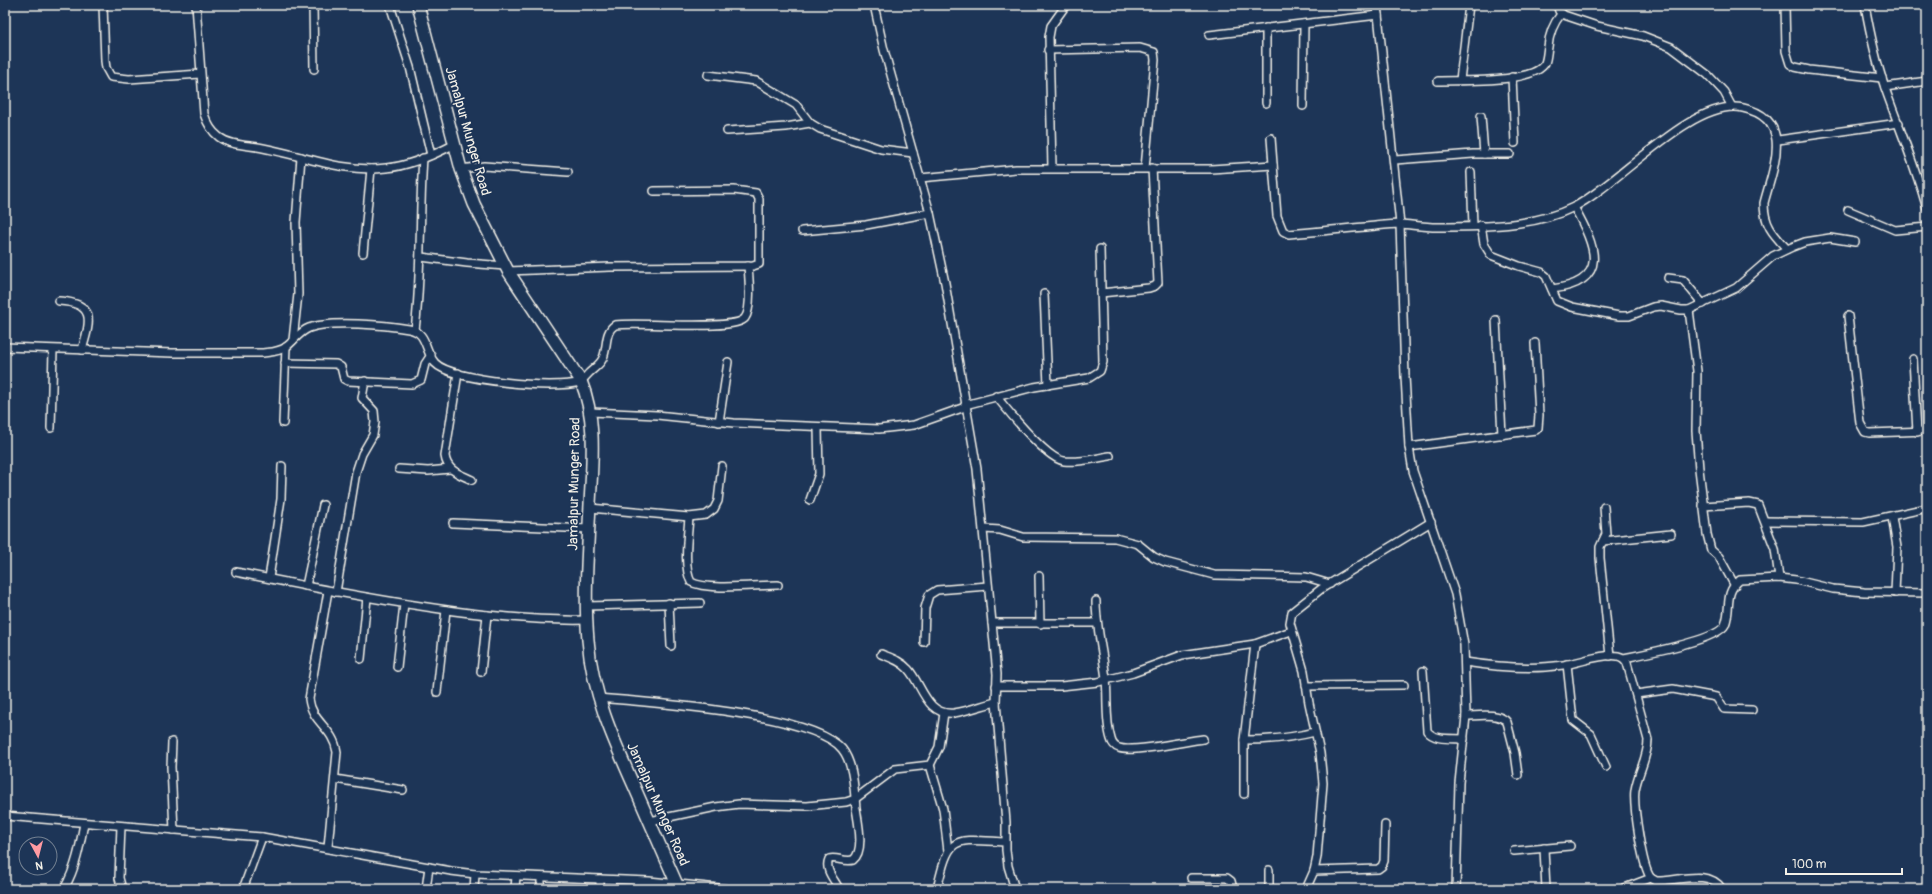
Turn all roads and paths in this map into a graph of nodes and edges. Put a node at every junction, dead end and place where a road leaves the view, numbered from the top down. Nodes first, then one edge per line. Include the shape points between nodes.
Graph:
1 (103, 5) edge
2 (196, 5) edge
3 (313, 5) edge
4 (390, 5) edge
5 (418, 5) edge
6 (874, 5) edge
7 (1066, 5) edge
8 (1377, 5) edge
9 (1469, 5) edge
10 (1558, 5) edge
11 (1785, 5) edge
12 (1865, 5) edge
13 (1561, 14) junction
14 (1378, 15) junction
15 (1304, 24) junction
16 (1266, 28) junction
17 (1209, 35) dead end
18 (1048, 50) junction
19 (314, 69) dead end
20 (200, 74) junction
21 (708, 75) dead end
22 (1512, 77) junction
23 (1882, 78) junction
24 (1460, 80) junction
25 (1438, 81) dead end
26 (1927, 81) edge
27 (1885, 87) junction
28 (1266, 103) dead end
29 (1302, 106) dead end
30 (1732, 107) junction
31 (1481, 116) dead end
32 (810, 123) junction
33 (1898, 123) junction
34 (727, 131) dead end
35 (1271, 138) dead end
36 (1778, 140) junction
37 (1515, 143) dead end
38 (455, 144) junction
39 (913, 153) junction
40 (1484, 154) junction
41 (1510, 154) dead end
42 (431, 155) junction
43 (301, 157) junction
44 (423, 158) junction
45 (1395, 160) junction
46 (1273, 165) junction
47 (1052, 168) junction
48 (1148, 168) junction
49 (371, 169) junction
50 (462, 169) junction
51 (568, 172) dead end
52 (1472, 172) dead end
53 (920, 178) junction
54 (654, 191) dead end
55 (1574, 207) junction
56 (1927, 209) edge
57 (1848, 210) dead end
58 (930, 213) junction
59 (1400, 224) junction
60 (1481, 225) junction
61 (1473, 226) junction
62 (1927, 227) edge
63 (802, 231) dead end
64 (1854, 242) dead end
65 (1100, 249) dead end
66 (1787, 249) junction
67 (363, 253) dead end
68 (421, 257) junction
69 (748, 266) junction
70 (506, 268) junction
71 (1668, 278) dead end
72 (1552, 289) junction
73 (1101, 293) junction
74 (1044, 294) dead end
75 (59, 301) dead end
76 (1703, 304) junction
77 (1689, 310) junction
78 (1848, 316) dead end
79 (1496, 320) dead end
80 (415, 330) junction
81 (293, 340) junction
82 (1536, 343) dead end
83 (5, 347) edge
84 (286, 347) junction
85 (53, 350) junction
86 (82, 350) junction
87 (431, 355) junction
88 (1913, 359) dead end
89 (728, 362) dead end
90 (285, 363) junction
91 (458, 373) junction
92 (581, 381) junction
93 (365, 382) junction
94 (1048, 385) junction
95 (996, 396) junction
96 (965, 406) junction
97 (590, 412) junction
98 (720, 422) junction
99 (283, 423) dead end
100 (51, 428) dead end
101 (818, 428) junction
102 (1927, 431) edge
103 (1917, 432) junction
104 (1502, 435) junction
105 (1409, 446) junction
106 (1110, 456) dead end
107 (282, 466) dead end
108 (722, 466) dead end
109 (450, 469) junction
110 (399, 470) dead end
111 (472, 480) dead end
112 (810, 500) dead end
113 (323, 505) dead end
114 (1703, 506) junction
115 (1604, 507) dead end
116 (590, 508) junction
117 (1927, 508) edge
118 (689, 517) junction
119 (1892, 517) junction
120 (1431, 522) junction
121 (1765, 522) junction
122 (453, 523) dead end
123 (984, 529) junction
124 (589, 530) junction
125 (1671, 534) dead end
126 (1602, 541) junction
127 (236, 572) dead end
128 (1039, 576) dead end
129 (269, 578) junction
130 (1779, 578) junction
131 (1330, 584) junction
132 (1734, 584) junction
133 (778, 585) dead end
134 (306, 586) junction
135 (988, 586) junction
136 (328, 591) junction
137 (336, 592) junction
138 (1895, 593) junction
139 (1927, 593) edge
140 (367, 598) junction
141 (1096, 601) dead end
142 (700, 603) dead end
143 (404, 604) junction
144 (669, 604) junction
145 (587, 606) junction
146 (446, 610) junction
147 (487, 615) junction
148 (587, 620) junction
149 (992, 623) junction
150 (1040, 624) junction
151 (1097, 624) junction
152 (1291, 631) junction
153 (924, 642) dead end
154 (1255, 644) junction
155 (670, 646) dead end
156 (881, 654) dead end
157 (1610, 656) junction
158 (361, 658) dead end
159 (1624, 658) junction
160 (1465, 662) junction
161 (1567, 664) junction
162 (397, 666) dead end
163 (1423, 671) dead end
164 (481, 672) dead end
165 (1106, 680) junction
166 (1404, 685) dead end
167 (996, 686) junction
168 (1306, 686) junction
169 (437, 692) dead end
170 (1636, 694) junction
171 (598, 698) junction
172 (996, 702) junction
173 (1752, 710) dead end
174 (944, 712) junction
175 (1466, 716) junction
176 (1315, 732) junction
177 (1203, 739) dead end
178 (1464, 739) junction
179 (1244, 740) junction
180 (172, 742) dead end
181 (930, 765) junction
182 (1606, 767) dead end
183 (1518, 775) dead end
184 (335, 779) junction
185 (404, 790) dead end
186 (1244, 794) dead end
187 (855, 799) junction
188 (5, 816) edge
189 (650, 821) junction
190 (84, 823) junction
191 (1385, 825) dead end
192 (121, 826) junction
193 (174, 830) junction
194 (262, 837) junction
195 (1006, 842) junction
196 (1570, 846) dead end
197 (328, 847) junction
198 (1544, 848) junction
199 (948, 851) junction
200 (1514, 851) dead end
201 (428, 867) junction
202 (1269, 870) dead end
203 (1314, 870) junction
204 (475, 874) junction
205 (516, 876) junction
206 (542, 877) junction
207 (1191, 878) dead end
208 (1651, 878) junction
209 (600, 879) junction
210 (678, 886) edge
211 (64, 889) edge
212 (122, 889) edge
213 (243, 889) edge
214 (426, 889) edge
215 (474, 889) edge
216 (515, 889) edge
217 (540, 889) edge
218 (600, 889) edge
219 (728, 889) edge
220 (839, 889) edge
221 (937, 889) edge
222 (1015, 889) edge
223 (1233, 889) edge
224 (1269, 889) edge
225 (1306, 889) edge
226 (1456, 889) edge
227 (1546, 889) edge
228 (1622, 889) edge
229 (1722, 889) edge

1 - 20 street via 106,68 111,77 129,79
2 - 20 street
3 - 19 street
4 - 42 street via 410,67
5 - 38 street, Jamalpur Munger Road
6 - 39 street
7 - 18 street via 1051,26
8 - 14 street
9 - 24 street
10 - 13 street
11 - 23 street via 1786,51 1790,64 1809,70
12 - 23 street
13 - 22 street via 1550,34 1543,65 1525,75
13 - 30 street via 1597,26 1643,36 1671,47 1708,75 1724,92
14 - 15 street
14 - 45 street
15 - 16 street
15 - 29 street
16 - 17 street
16 - 28 street
18 - 47 street
18 - 48 street via 1140,48 1154,52
20 - 43 street via 204,114 218,136 234,144
21 - 32 street via 756,81 796,105
22 - 24 street
22 - 37 street
23 - 27 street
24 - 25 street
26 - 27 street
27 - 33 street
30 - 36 street via 1745,108 1761,115 1772,125
30 - 55 street via 1708,112 1666,138 1597,194
31 - 40 street
32 - 34 street via 779,128
32 - 39 street via 820,129 882,149
33 - 36 street
33 - 56 street
35 - 46 street
36 - 66 street via 1764,212 1769,226
38 - 42 street
38 - 50 street, Jamalpur Munger Road
39 - 53 street
40 - 41 street
40 - 45 street
42 - 44 street
43 - 49 street via 340,167
43 - 81 street via 296,222 298,294
44 - 49 street via 387,168
44 - 68 street
45 - 59 street
46 - 48 street via 1211,169
46 - 59 street via 1277,216 1282,231 1289,234
47 - 48 street
47 - 53 street
48 - 73 street via 1158,283 1148,288
49 - 67 street
50 - 51 street via 484,166
50 - 70 street, Jamalpur Munger Road via 481,220
52 - 61 street
53 - 58 street
54 - 69 street via 734,190 756,193 759,199 760,260 757,266
55 - 60 street via 1542,219
55 - 72 street via 1588,232 1593,266 1587,277 1577,284
57 - 62 street via 1895,230
58 - 63 street via 866,225
58 - 96 street via 945,283
59 - 61 street via 1436,227
59 - 105 street
60 - 61 street
60 - 72 street via 1484,244 1491,255 1541,272 1546,276
64 - 66 street via 1838,238 1820,239
65 - 73 street
66 - 76 street via 1761,265 1736,288
68 - 70 street
68 - 80 street
69 - 70 street
69 - 92 street via 748,308 747,316 741,322 615,326 608,333 603,358
70 - 92 street, Jamalpur Munger Road
71 - 76 street via 1683,280
72 - 77 street via 1557,301 1562,304 1619,316 1629,316 1661,306
73 - 94 street via 1102,367 1089,378
74 - 94 street
75 - 86 street via 79,305 86,309 89,315
76 - 77 street
77 - 114 street via 1697,371 1696,431
78 - 103 street via 1856,398 1862,428 1869,433
79 - 104 street
80 - 81 street via 348,324 318,326 309,328
80 - 87 street via 424,339
81 - 84 street
82 - 104 street via 1540,416 1538,428
83 - 85 street
84 - 86 street via 263,354
84 - 90 street
85 - 86 street
85 - 100 street
87 - 91 street via 441,368
87 - 93 street via 425,364 421,380 416,383
88 - 103 street
89 - 98 street
90 - 93 street via 336,364 341,367 345,380
90 - 99 street
91 - 92 street via 526,384 545,385
91 - 109 street via 445,456
92 - 97 street, Jamalpur Munger Road
93 - 137 street via 362,398 374,411 374,436 362,454 356,472
94 - 95 street
95 - 96 street
95 - 106 street via 1033,438 1056,458 1071,462
96 - 101 street via 914,425 897,428
96 - 123 street via 977,469
97 - 98 street via 657,415
97 - 116 street, Jamalpur Munger Road
98 - 101 street
101 - 112 street via 819,474
102 - 103 street
104 - 105 street
105 - 120 street via 1413,471
107 - 129 street via 281,499
108 - 118 street via 721,488 714,510 706,515
109 - 110 street
109 - 111 street
113 - 134 street
114 - 121 street via 1754,503 1761,508
114 - 132 street via 1710,546
115 - 126 street via 1606,528
116 - 118 street
116 - 124 street, Jamalpur Munger Road
117 - 119 street
118 - 133 street via 687,566 691,582 714,586
119 - 121 street via 1864,522
119 - 138 street via 1897,547
120 - 131 street
120 - 160 street via 1457,599
121 - 130 street via 1775,549
122 - 124 street
123 - 131 street via 1000,530 1023,537 1115,538 1138,544 1165,562 1214,575 1300,577
123 - 135 street
124 - 145 street, Jamalpur Munger Road
125 - 126 street
126 - 157 street via 1600,558
127 - 129 street
128 - 150 street
129 - 134 street
130 - 132 street via 1752,578
130 - 138 street via 1832,590
131 - 152 street via 1292,612
132 - 159 street via 1730,590 1724,626 1718,632 1696,641
134 - 136 street
135 - 149 street
135 - 153 street via 937,590 929,594
136 - 137 street
136 - 184 street via 309,699 312,712 336,741
137 - 140 street
138 - 139 street
140 - 143 street
140 - 158 street
141 - 151 street
142 - 144 street
143 - 146 street
143 - 162 street
144 - 145 street
144 - 155 street
145 - 148 street, Jamalpur Munger Road
146 - 147 street
146 - 169 street
147 - 148 street via 530,620
147 - 164 street
148 - 171 street, Jamalpur Munger Road via 590,657
149 - 150 street
149 - 167 street
150 - 151 street
151 - 165 street
152 - 154 street
152 - 168 street via 1301,659
154 - 165 street via 1182,655
154 - 179 street
156 - 174 street via 907,668 928,701
157 - 159 street
157 - 161 street
159 - 170 street
160 - 161 street via 1520,667
160 - 175 street
161 - 182 street via 1573,720 1591,734
163 - 178 street via 1427,731 1431,736
165 - 167 street via 1061,686
165 - 177 street via 1109,732 1117,748 1147,747
166 - 168 street
167 - 172 street
168 - 176 street
170 - 173 street via 1680,689 1716,697 1724,710
170 - 208 street via 1648,749 1635,791 1636,813 1642,851
171 - 187 street via 746,715 812,730 843,750 849,764
171 - 189 street, Jamalpur Munger Road
172 - 174 street via 954,713
172 - 195 street
174 - 181 street via 939,747
175 - 178 street
175 - 183 street via 1500,717 1507,722
176 - 179 street via 1290,738
176 - 203 street via 1323,783
178 - 226 street via 1457,812
179 - 186 street
180 - 193 street
181 - 187 street via 895,769
181 - 199 street via 944,809
184 - 185 street
184 - 197 street
187 - 189 street via 807,806 727,805
187 - 220 street via 859,843 856,858 848,861 833,858 828,862 830,873
188 - 190 street
189 - 210 street, Jamalpur Munger Road
190 - 192 street
190 - 211 street via 78,856
191 - 203 street via 1384,861 1378,869
192 - 193 street
192 - 212 street via 119,878
193 - 194 street
194 - 197 street
194 - 213 street
195 - 199 street via 966,840 952,846
195 - 222 street via 1007,862
196 - 198 street
197 - 201 street
198 - 200 street
198 - 227 street
199 - 221 street
201 - 204 street
201 - 214 street
202 - 224 street
203 - 225 street
204 - 205 street
204 - 215 street
205 - 206 street
205 - 216 street
206 - 209 street
206 - 217 street
207 - 223 street via 1227,878 1231,881
208 - 228 street
208 - 229 street via 1664,881 1702,878 1713,880
209 - 210 street
209 - 218 street
210 - 219 street

